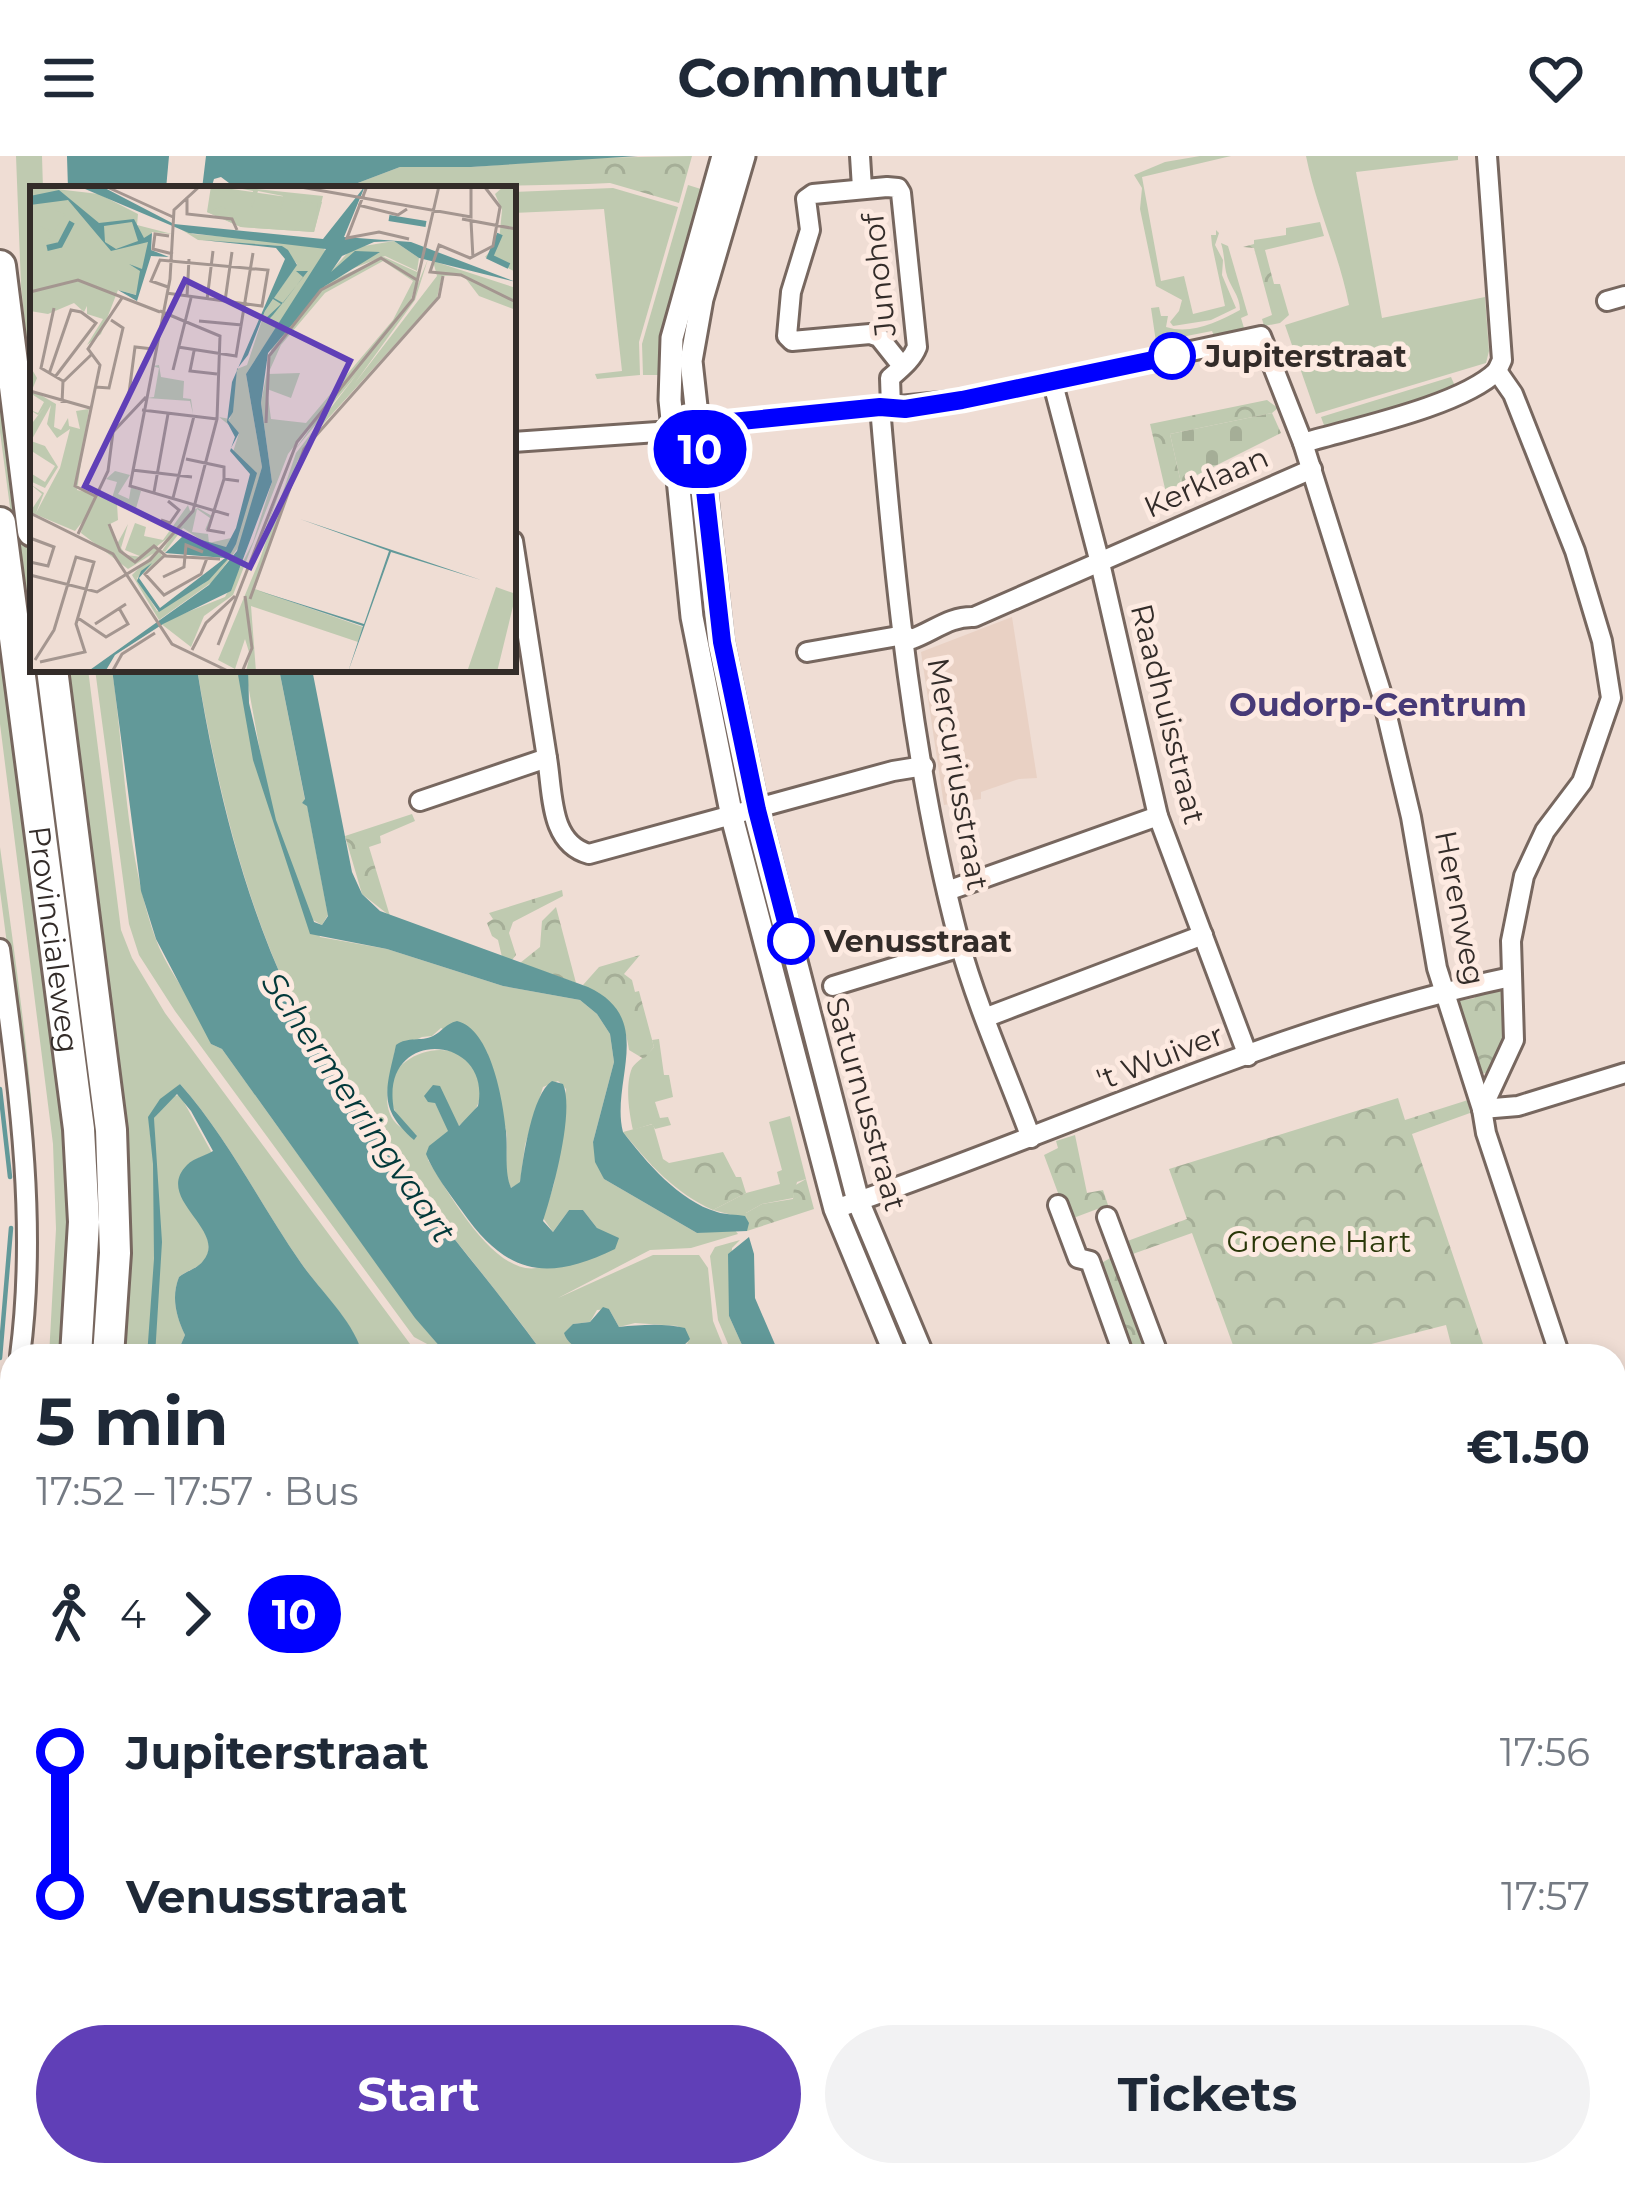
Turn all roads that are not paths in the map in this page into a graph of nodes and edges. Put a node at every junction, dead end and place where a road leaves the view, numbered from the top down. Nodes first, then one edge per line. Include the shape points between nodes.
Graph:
1 (723, 156) edge
2 (744, 156) edge
3 (860, 156) edge
4 (1487, 156) edge
5 (862, 188) junction
6 (0, 266) edge
7 (902, 366) junction
8 (1497, 371) junction
9 (1052, 380) junction
10 (885, 407) junction
11 (698, 428) junction
12 (672, 431) junction
13 (516, 442) edge
14 (1303, 443) junction
15 (1312, 469) junction
16 (30, 507) edge
17 (0, 523) edge
18 (1100, 563) junction
19 (518, 601) edge
20 (904, 635) junction
21 (807, 652) dead end
22 (52, 672) edge
23 (1618, 697) edge
24 (547, 758) junction
25 (924, 766) junction
26 (420, 801) dead end
27 (757, 810) junction
28 (1158, 816) junction
29 (732, 817) junction
30 (947, 891) junction
31 (1204, 935) junction
32 (961, 947) junction
33 (0, 949) edge
34 (1511, 977) junction
35 (833, 986) dead end
36 (1444, 992) junction
37 (987, 1017) junction
38 (1248, 1056) junction
39 (1625, 1073) edge
40 (1483, 1109) junction
41 (1031, 1138) junction
42 (858, 1201) junction
43 (1058, 1205) dead end
44 (835, 1209) junction
45 (1107, 1216) dead end
46 (21, 1344) edge
47 (77, 1344) edge
48 (109, 1344) edge
49 (891, 1344) edge
50 (918, 1344) edge
51 (1120, 1344) edge
52 (1155, 1344) edge
53 (1556, 1344) edge

1 - 12 street, Saturnusstraat via 673,338
2 - 11 street, Saturnusstraat via 694,334
3 - 5 street
4 - 8 street
5 - 7 street, Junohof via 901,193 917,347
5 - 7 street, Junohof via 806,199 810,230 787,336 870,334
6 - 16 highway
7 - 10 street, Mercuriusstraat via 890,378
8 - 14 street, Kerklaan via 1447,400
8 - 23 street via 1575,551
9 - 10 street
9 - 14 street, Kerklaan via 1261,336
9 - 18 street, Raadhuisstraat
10 - 11 street
10 - 20 street, Mercuriusstraat via 890,547
11 - 12 street
11 - 27 street, Saturnusstraat via 722,642
12 - 13 street
12 - 29 street, Saturnusstraat via 692,617
14 - 15 street, Kerklaan
15 - 18 street, Kerklaan
15 - 36 street, Herenweg via 1388,717
17 - 47 highway, Provincialeweg via 79,1130
18 - 20 street, Kerklaan via 974,617
18 - 28 street, Raadhuisstraat
19 - 24 street
20 - 21 street, Kerklaan
20 - 25 street, Mercuriusstraat
22 - 48 highway, Provincialeweg via 111,1130
23 - 34 street via 1582,782 1524,876
24 - 26 street
24 - 29 street via 560,834 581,852
25 - 27 street
25 - 30 street, Mercuriusstraat
27 - 29 street
27 - 42 street, Saturnusstraat
28 - 30 street
28 - 31 street, Raadhuisstraat
29 - 44 street, Saturnusstraat
30 - 32 street, Mercuriusstraat
31 - 37 street
31 - 38 street, Raadhuisstraat
32 - 35 street
32 - 37 street, Mercuriusstraat
33 - 46 street via 28,1198
34 - 36 street, 't Wuiver
34 - 40 street via 1514,1040
36 - 38 street, 't Wuiver
36 - 40 street, Herenweg
37 - 41 street, Mercuriusstraat
38 - 41 street, 't Wuiver
39 - 40 street
40 - 53 street, Herenweg
41 - 42 street, 't Wuiver
42 - 44 street, 't Wuiver
42 - 50 street, Saturnusstraat
43 - 51 street via 1078,1258 1090,1261
44 - 49 street, Saturnusstraat
45 - 52 street

